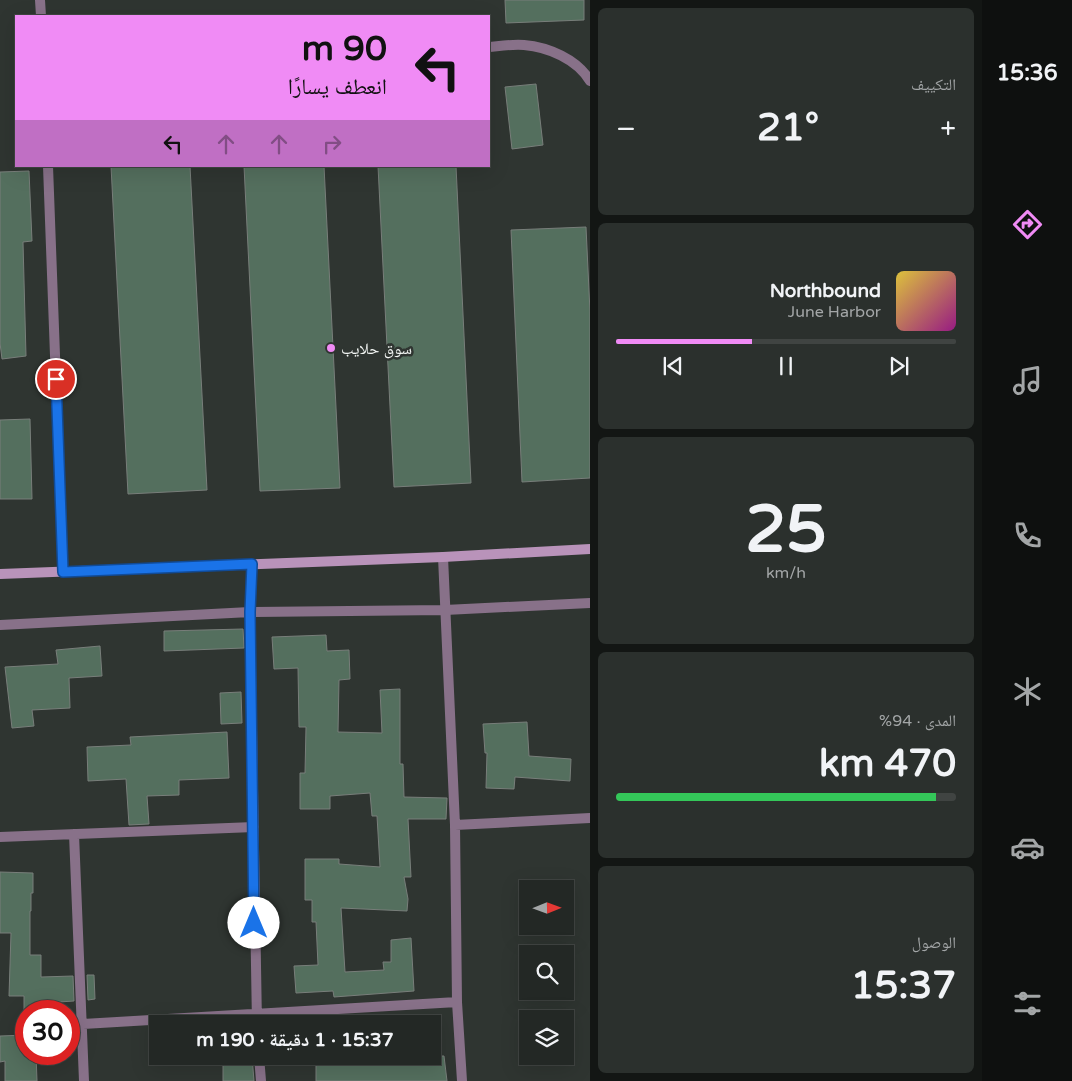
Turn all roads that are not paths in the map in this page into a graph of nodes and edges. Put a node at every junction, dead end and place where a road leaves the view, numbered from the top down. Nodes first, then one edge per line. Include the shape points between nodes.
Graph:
1 (40, 0) edge
2 (41, 15) edge
3 (490, 47) edge
4 (590, 81) edge
5 (48, 167) edge
6 (590, 549) edge
7 (443, 557) junction
8 (252, 564) junction
9 (63, 572) junction
10 (0, 574) edge
11 (590, 603) edge
12 (445, 610) junction
13 (250, 612) junction
14 (0, 625) edge
15 (590, 818) edge
16 (455, 825) junction
17 (254, 827) junction
18 (74, 834) junction
19 (0, 837) edge
20 (457, 1002) junction
21 (256, 1015) edge
22 (303, 1015) edge
23 (149, 1022) edge
24 (83, 1024) junction
25 (260, 1065) edge
26 (84, 1081) edge
27 (261, 1081) edge
28 (462, 1081) edge

1 - 2 street
3 - 4 street via 540,47 572,62
5 - 9 street
6 - 7 street
7 - 8 street
7 - 12 street
8 - 9 street
8 - 13 street
9 - 10 street
11 - 12 street
12 - 13 street
12 - 16 street
13 - 14 street
13 - 17 street
15 - 16 street
16 - 20 street
17 - 18 street
17 - 21 street
18 - 19 street
18 - 24 street
20 - 22 street
20 - 28 street
23 - 24 street
24 - 26 street
25 - 27 street

